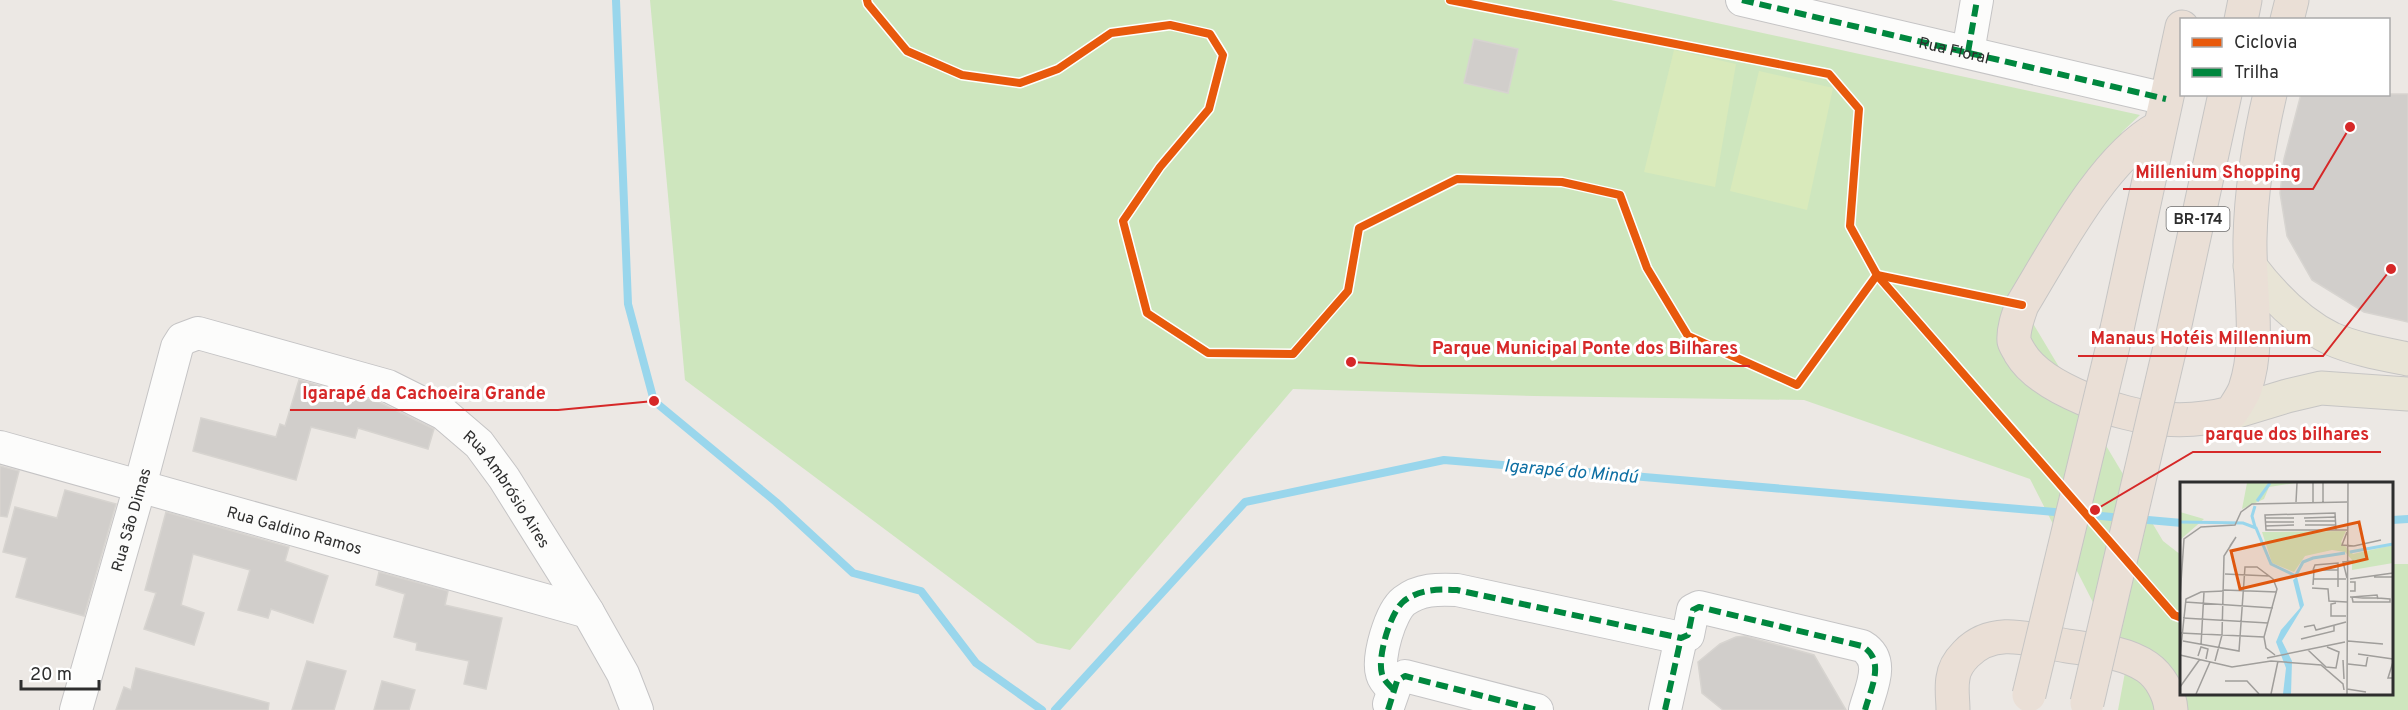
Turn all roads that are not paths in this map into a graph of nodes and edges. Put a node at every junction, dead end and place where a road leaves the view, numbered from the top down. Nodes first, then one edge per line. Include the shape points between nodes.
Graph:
1 (1742, 0) edge
2 (1977, 0) edge
3 (2187, 0) edge
4 (2245, 0) edge
5 (2292, 0) edge
6 (2183, 18) edge
7 (2241, 18) edge
8 (2288, 18) edge
9 (2180, 32) edge
10 (1968, 52) junction
11 (2225, 96) edge
12 (2270, 96) edge
13 (2162, 113) junction
14 (2250, 266) junction
15 (191, 334) joint
16 (2333, 339) junction
17 (2408, 359) edge
18 (2321, 388) junction
19 (2408, 394) edge
20 (2232, 412) junction
21 (0, 447) edge
22 (140, 486) junction
23 (588, 612) junction
24 (1681, 638) junction
25 (1391, 699) edge
26 (2027, 703) edge
27 (2086, 706) edge
28 (76, 710) edge
29 (637, 710) edge
30 (1537, 710) edge
31 (1665, 710) edge
32 (1866, 710) edge
33 (1953, 710) edge
34 (2171, 710) edge

1 - 10 street, Rua Floral
2 - 10 street
3 - 6 highway
4 - 7 highway
5 - 8 highway
9 - 13 highway, BR-174
10 - 13 street, Rua Floral
11 - 27 highway, BR-174, bridge
12 - 14 highway via 2253,196
13 - 20 highway via 2120,158 2086,204 2022,305 2014,342 2036,373 2059,389 2091,401 2160,419 2208,419
13 - 26 highway, BR-174, bridge via 2117,328
14 - 16 main road via 2271,295
14 - 20 highway via 2250,368 2245,390
15 - 22 street, Rua São Dimas via 177,347
15 - 23 street, Rua Ambrósio Aires via 388,386 444,414 479,444 504,478
16 - 17 main road
16 - 18 main road via 2321,362
18 - 19 main road
18 - 20 main road
21 - 22 street, Rua Galdino Ramos
22 - 23 street, Rua Galdino Ramos
22 - 28 street, Rua São Dimas
23 - 29 street, Rua Ambrósio Aires via 623,674
24 - 25 street via 1457,590 1417,593 1402,603 1390,622 1381,663
24 - 31 street
24 - 32 street via 1688,635 1694,610 1699,607 1862,646 1869,650 1877,666
25 - 30 street via 1397,681 1405,676
33 - 34 highway via 1953,676 1960,661 1975,645 2000,635 2130,658 2159,679

